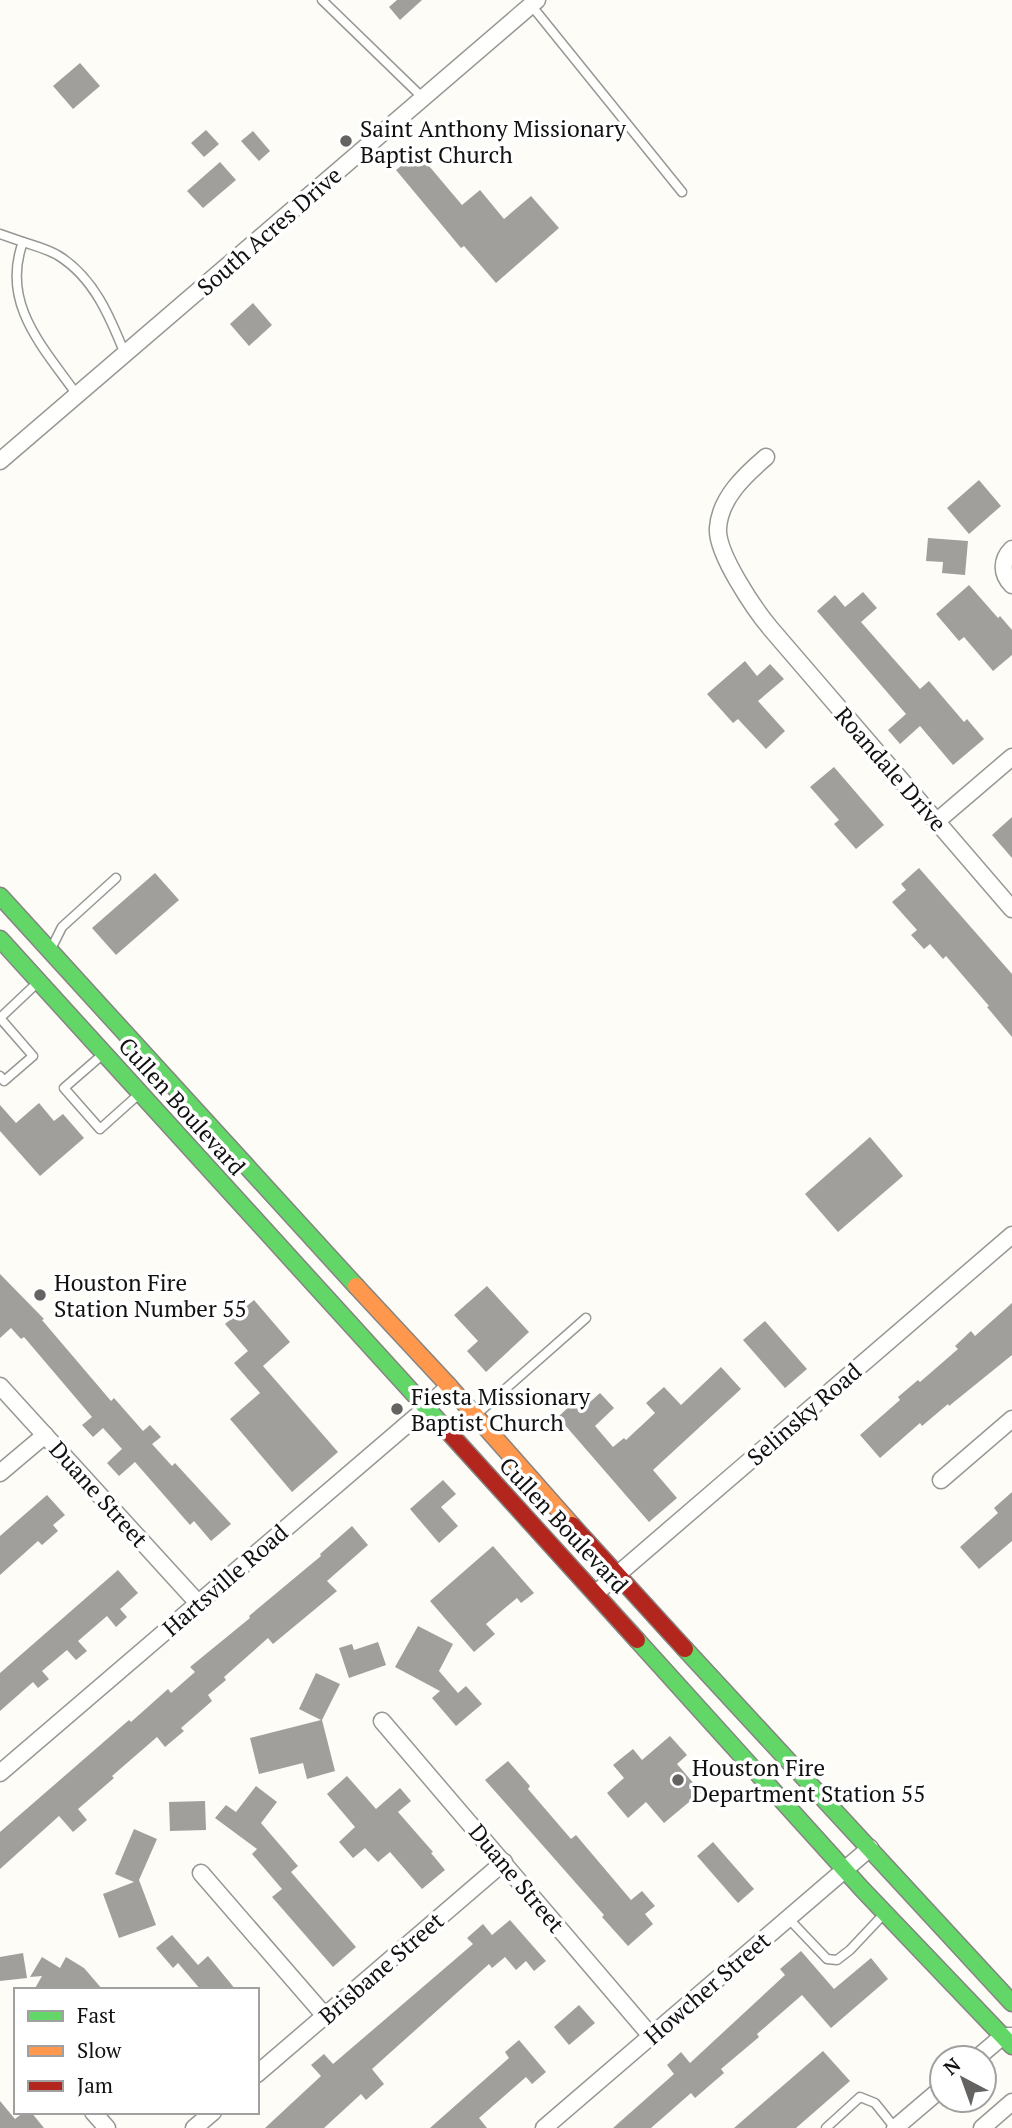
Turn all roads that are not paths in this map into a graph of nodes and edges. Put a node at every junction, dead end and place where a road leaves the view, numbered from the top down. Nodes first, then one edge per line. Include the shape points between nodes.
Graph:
1 (322, 0) edge
2 (534, 3) edge
3 (422, 98) junction
4 (682, 192) dead end
5 (0, 234) edge
6 (23, 242) junction
7 (125, 354) junction
8 (77, 395) junction
9 (765, 457) dead end
10 (0, 461) edge
11 (1012, 549) edge
12 (1012, 585) edge
13 (1012, 757) edge
14 (936, 822) junction
15 (116, 878) dead end
16 (0, 896) edge
17 (1012, 909) edge
18 (0, 939) edge
19 (50, 951) junction
20 (38, 982) junction
21 (0, 1018) edge
22 (104, 1053) junction
23 (154, 1065) junction
24 (0, 1076) edge
25 (136, 1088) junction
26 (299, 1225) junction
27 (1012, 1235) edge
28 (275, 1244) junction
29 (586, 1318) dead end
30 (0, 1386) edge
31 (449, 1386) junction
32 (425, 1409) junction
33 (474, 1416) junction
34 (1012, 1419) edge
35 (45, 1435) junction
36 (0, 1473) edge
37 (942, 1480) dead end
38 (617, 1575) junction
39 (596, 1593) junction
40 (198, 1603) junction
41 (745, 1714) junction
42 (382, 1721) dead end
43 (722, 1733) junction
44 (0, 1773) edge
45 (870, 1848) junction
46 (504, 1862) junction
47 (844, 1870) junction
48 (201, 1873) dead end
49 (886, 1912) junction
50 (788, 1919) junction
51 (1012, 2003) edge
52 (325, 2017) junction
53 (651, 2036) junction
54 (1009, 2039) edge
55 (259, 2072) edge
56 (928, 2100) edge
57 (1012, 2102) edge
58 (95, 2114) edge
59 (211, 2114) edge
60 (107, 2128) edge
61 (194, 2128) edge
62 (544, 2128) edge
63 (826, 2128) edge
64 (895, 2128) edge
65 (982, 2128) edge

1 - 3 lane
2 - 3 street, South Acres Drive
2 - 4 lane
3 - 7 street, South Acres Drive
5 - 6 lane
6 - 7 lane via 58,256 90,285
6 - 8 lane via 15,256 12,291 17,316
7 - 8 street, South Acres Drive
8 - 10 street, South Acres Drive
9 - 14 street, Roandale Drive via 747,473 721,512 718,531 726,556 771,629
11 - 12 street via 1003,568
13 - 14 street
14 - 17 street, Roandale Drive
15 - 19 lane via 62,927
16 - 19 main road, Cullen Boulevard
18 - 20 main road, Cullen Boulevard
19 - 23 main road, Cullen Boulevard
20 - 21 lane
20 - 22 main road, Cullen Boulevard
21 - 24 lane via 33,1056 4,1081
22 - 25 main road, Cullen Boulevard
22 - 25 lane via 64,1088 100,1129
23 - 25 main road
23 - 26 main road, Cullen Boulevard
25 - 28 main road, Cullen Boulevard
26 - 28 main road
26 - 31 main road, Cullen Boulevard
27 - 38 street, Selinsky Road
28 - 32 main road, Cullen Boulevard
29 - 33 lane
30 - 35 street, Duane Street
31 - 32 street, Hartsville Road
31 - 33 main road, Cullen Boulevard
32 - 39 main road, Cullen Boulevard
32 - 40 street, Hartsville Road
33 - 38 main road, Cullen Boulevard
34 - 37 street
35 - 36 street
35 - 40 street, Duane Street
38 - 39 street, Selinsky Road
38 - 41 main road, Cullen Boulevard
39 - 43 main road, Cullen Boulevard
40 - 44 street, Hartsville Road
41 - 43 main road
41 - 45 main road, Cullen Boulevard
42 - 46 street, Duane Street
43 - 47 main road, Cullen Boulevard
45 - 47 street, Howcher Street
45 - 51 main road, Cullen Boulevard
46 - 52 street, Brisbane Street
46 - 53 street, Duane Street
47 - 49 main road, Cullen Boulevard
47 - 50 street, Howcher Street
48 - 52 street
49 - 50 lane via 837,1960 827,1959
49 - 54 main road, Cullen Boulevard
50 - 53 street, Howcher Street
52 - 55 street, Brisbane Street
53 - 62 street, Howcher Street
56 - 64 street
57 - 65 street
58 - 60 street
59 - 61 street
63 - 64 lane via 860,2097 875,2103

